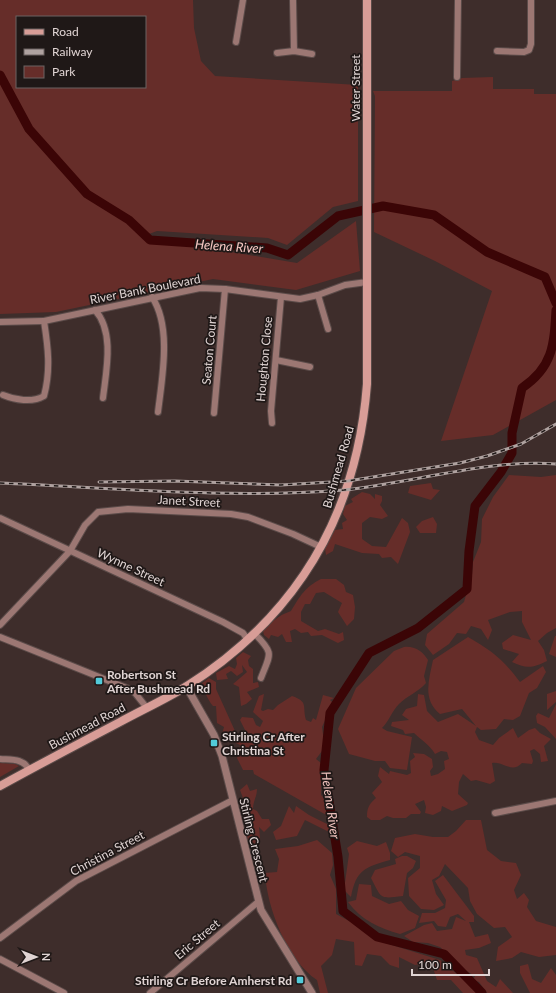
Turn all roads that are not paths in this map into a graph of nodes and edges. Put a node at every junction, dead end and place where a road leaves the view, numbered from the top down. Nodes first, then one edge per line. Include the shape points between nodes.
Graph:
1 (243, 0) edge
2 (293, 0) edge
3 (367, 0) edge
4 (458, 0) edge
5 (531, 0) edge
6 (236, 42) dead end
7 (294, 51) junction
8 (497, 51) dead end
9 (277, 53) dead end
10 (312, 54) dead end
11 (457, 77) dead end
12 (367, 176) joint
13 (367, 282) junction
14 (225, 289) junction
15 (318, 295) junction
16 (152, 297) junction
17 (281, 297) junction
18 (95, 310) junction
19 (44, 321) junction
20 (0, 322) edge
21 (328, 329) dead end
22 (276, 360) junction
23 (310, 366) dead end
24 (3, 394) dead end
25 (103, 398) dead end
26 (158, 412) dead end
27 (214, 413) dead end
28 (272, 423) dead end
29 (0, 518) edge
30 (321, 547) junction
31 (70, 551) junction
32 (0, 625) edge
33 (255, 634) junction
34 (0, 637) edge
35 (248, 640) junction
36 (261, 678) dead end
37 (186, 686) junction
38 (147, 708) junction
39 (0, 759) edge
40 (29, 770) junction
41 (0, 786) edge
42 (233, 800) junction
43 (556, 801) edge
44 (495, 813) dead end
45 (258, 902) junction
46 (0, 938) edge
47 (0, 959) edge
48 (64, 993) edge
49 (150, 993) edge
50 (312, 993) edge

1 - 6 street
2 - 7 street
3 - 12 main road, Water Street
4 - 11 street
5 - 8 street via 529,50
7 - 9 street
7 - 10 street
12 - 13 main road, Bushmead Road
13 - 15 street, River Bank Boulevard via 345,285
13 - 30 main road, Bushmead Road via 368,358 365,413 344,497
14 - 16 street, River Bank Boulevard via 200,288
14 - 17 street, River Bank Boulevard
14 - 27 street, Seaton Court
15 - 17 street, River Bank Boulevard via 300,299
15 - 21 street
16 - 18 street, River Bank Boulevard
16 - 26 street via 158,306 165,348
17 - 22 street, Houghton Close
18 - 19 street, River Bank Boulevard
18 - 25 street via 102,317 108,351
19 - 20 street, River Bank Boulevard
19 - 24 street via 50,356 44,396 36,400 10,398
22 - 23 street
22 - 28 street, Houghton Close
29 - 31 street, Wynne Street
30 - 31 street, Janet Street via 248,517 128,509 98,512 86,525
30 - 33 main road, Bushmead Road via 292,592
31 - 32 street, Janet Street
31 - 35 street, Wynne Street via 223,622 243,633
33 - 35 main road, Bushmead Road
33 - 36 street via 270,653
34 - 38 street via 129,689
35 - 37 main road, Bushmead Road
37 - 38 main road, Bushmead Road
37 - 42 street, Stirling Crescent via 214,735 226,767
38 - 40 main road, Bushmead Road
39 - 40 street via 19,760
40 - 41 main road, Bushmead Road
42 - 45 street, Stirling Crescent
42 - 46 street, Christina Street via 76,881
43 - 44 street
45 - 49 street, Eric Street
45 - 50 street, Stirling Crescent via 264,918
47 - 48 street

